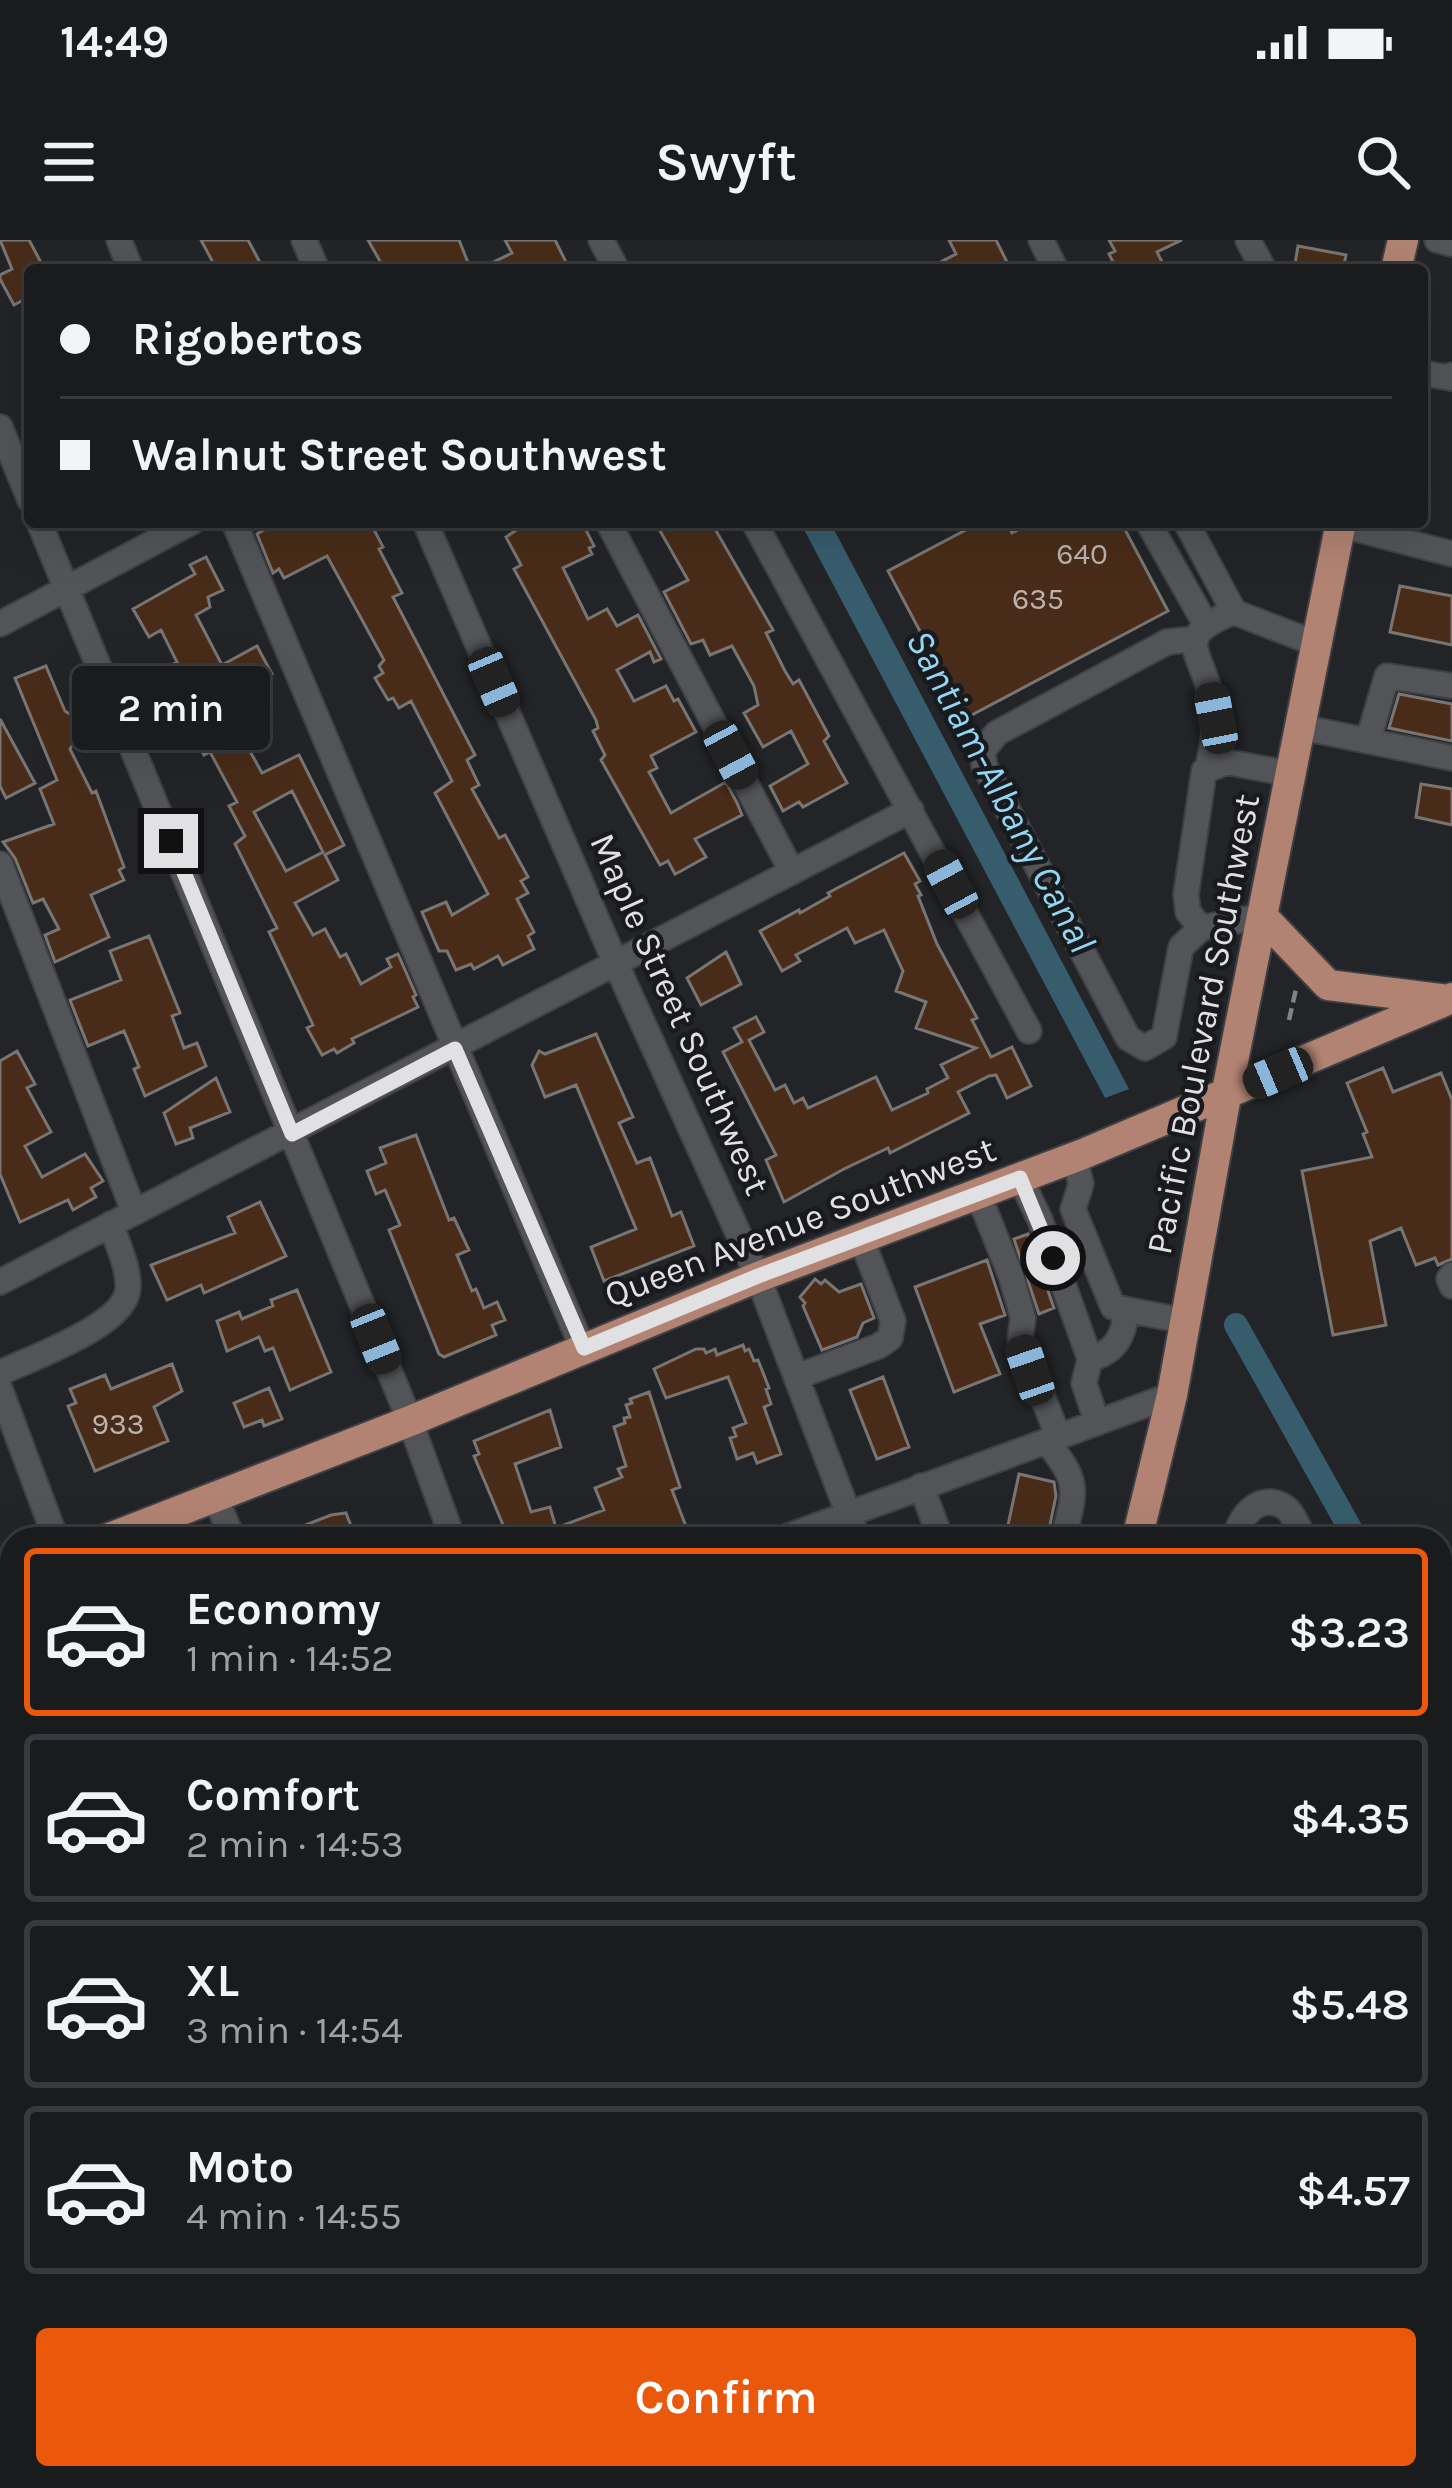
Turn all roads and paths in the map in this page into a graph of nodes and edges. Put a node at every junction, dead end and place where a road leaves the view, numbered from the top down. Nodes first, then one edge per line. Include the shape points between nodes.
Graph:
1 (1437, 240) edge
2 (1452, 244) edge
3 (0, 427) edge
4 (24, 485) edge
5 (41, 528) edge
6 (180, 528) edge
7 (237, 528) edge
8 (428, 528) edge
9 (611, 528) edge
10 (757, 528) edge
11 (1151, 528) edge
12 (1192, 528) edge
13 (1340, 528) edge
14 (1356, 528) edge
15 (1452, 554) edge
16 (67, 591) junction
17 (1234, 612) junction
18 (0, 624) edge
19 (1200, 632) junction
20 (1317, 644) junction
21 (1452, 686) edge
22 (1300, 727) junction
23 (1367, 741) junction
24 (1452, 758) edge
25 (1208, 767) junction
26 (1291, 774) junction
27 (911, 810) junction
28 (0, 864) edge
29 (792, 872) junction
30 (1262, 916) junction
31 (1201, 928) junction
32 (616, 964) junction
33 (1296, 988) dead end
34 (1451, 1002) edge
35 (1289, 1020) dead end
36 (1029, 1030) dead end
37 (455, 1049) junction
38 (1226, 1096) junction
39 (292, 1134) junction
40 (1074, 1157) junction
41 (1020, 1178) junction
42 (974, 1195) junction
43 (1072, 1209) junction
44 (134, 1212) junction
45 (1041, 1223) junction
46 (111, 1224) junction
47 (861, 1238) junction
48 (758, 1276) junction
49 (0, 1282) edge
50 (1126, 1311) junction
51 (1186, 1321) junction
52 (584, 1348) junction
53 (1090, 1359) junction
54 (0, 1373) edge
55 (796, 1377) junction
56 (0, 1389) edge
57 (1172, 1395) junction
58 (410, 1421) junction
59 (1097, 1422) junction
60 (1052, 1438) junction
61 (921, 1486) junction
62 (214, 1497) junction
63 (848, 1513) junction
64 (52, 1527) edge
65 (138, 1527) edge
66 (228, 1527) edge
67 (449, 1527) edge
68 (812, 1527) edge
69 (853, 1527) edge
70 (936, 1527) edge
71 (1066, 1527) edge
72 (1139, 1527) edge
73 (1237, 1527) edge
74 (1298, 1527) edge

1 - 2 street
3 - 4 street
5 - 16 street
6 - 16 street
7 - 37 street
8 - 32 street, Maple Street Southwest
9 - 29 street
10 - 27 street
11 - 19 street
12 - 17 street
13 - 20 main road, Pacific Boulevard Southwest
14 - 15 street
16 - 18 street
16 - 39 street
17 - 19 street
17 - 20 street
19 - 25 street via 1192,648 1216,718
19 - 31 street via 997,733 983,751 1128,1038 1145,1048 1164,1036 1181,947
20 - 22 main road, Pacific Boulevard Southwest
21 - 23 street via 1387,676
22 - 23 street
22 - 26 main road, Pacific Boulevard Southwest
23 - 24 street
25 - 26 street
25 - 31 street via 1186,895
26 - 30 main road, Pacific Boulevard Southwest
27 - 29 street
27 - 36 street
28 - 44 street
29 - 32 street
30 - 31 street
30 - 34 main road via 1328,985
30 - 38 main road, Pacific Boulevard Southwest
32 - 37 street
32 - 48 street, Maple Street Southwest
33 - 35 path
34 - 38 main road, Queen Avenue Southwest
37 - 39 street
37 - 52 street
38 - 40 main road, Queen Avenue Southwest
38 - 51 main road, Pacific Boulevard Southwest
39 - 44 street
39 - 58 street
40 - 41 main road, Queen Avenue Southwest
40 - 43 street via 1081,1184
41 - 42 main road, Queen Avenue Southwest
41 - 45 street
42 - 47 main road, Queen Avenue Southwest
42 - 60 street via 1012,1276 1020,1339
43 - 45 street via 1049,1211
43 - 50 street via 1106,1297
44 - 46 street
45 - 53 street
46 - 49 street
46 - 54 street via 127,1275 123,1305 94,1328
47 - 48 main road, Queen Avenue Southwest
47 - 55 street via 893,1321 890,1338
48 - 52 main road, Queen Avenue Southwest
48 - 55 street, Maple Street Southwest
50 - 51 street
50 - 53 street via 1118,1342
51 - 57 main road, Pacific Boulevard Southwest
52 - 58 main road, Queen Avenue Southwest
53 - 59 street via 1084,1384
55 - 63 street, Maple Street Southwest
56 - 64 street
57 - 59 street
57 - 72 main road, Pacific Boulevard Southwest
58 - 62 main road, Queen Avenue Southwest
58 - 67 street
59 - 60 street
60 - 61 street
60 - 71 street via 1075,1485
61 - 63 street
61 - 70 street
62 - 65 main road, Queen Avenue Southwest
62 - 66 street
63 - 68 street
63 - 69 street, Maple Street Southwest
73 - 74 street via 1248,1510 1277,1504

